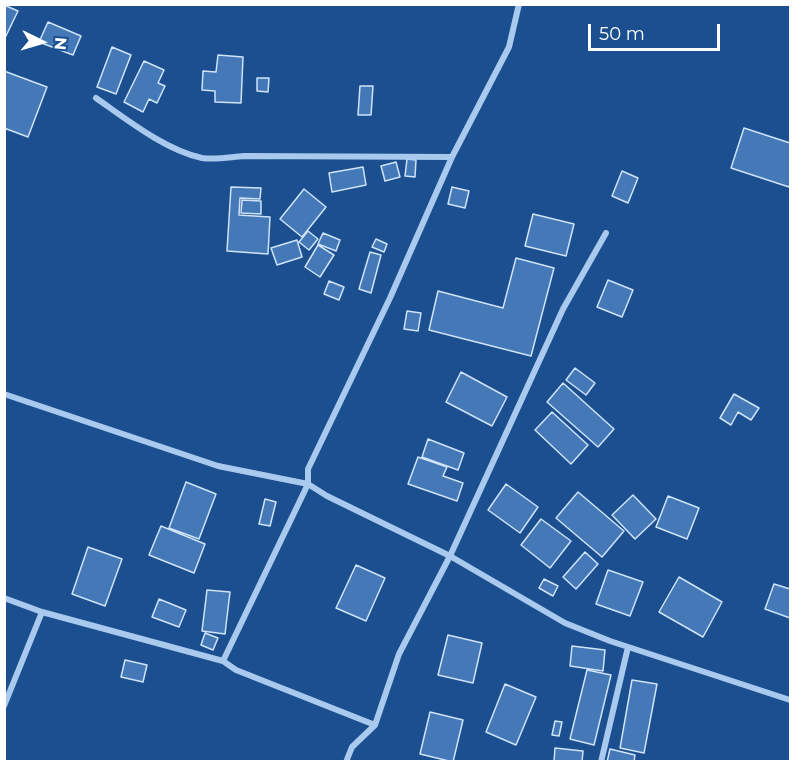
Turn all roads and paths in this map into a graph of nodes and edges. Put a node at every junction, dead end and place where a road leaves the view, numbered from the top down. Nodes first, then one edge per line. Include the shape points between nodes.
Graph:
1 (519, 4) edge
2 (96, 98) dead end
3 (452, 157) junction
4 (606, 233) dead end
5 (4, 394) edge
6 (308, 484) junction
7 (450, 556) junction
8 (4, 598) edge
9 (42, 612) junction
10 (628, 647) junction
11 (223, 661) junction
12 (790, 700) edge
13 (4, 706) edge
14 (375, 724) junction
15 (346, 762) edge
16 (601, 762) edge

1 - 3 street via 509,46
2 - 3 street via 147,134 201,158
3 - 6 street via 308,469
4 - 7 street via 563,309
5 - 6 street via 218,466
6 - 7 street
6 - 11 street
7 - 10 street via 565,623
7 - 14 street via 399,654
8 - 9 street
9 - 11 street
9 - 13 street
10 - 12 street
10 - 16 street
11 - 14 street via 236,670
14 - 15 street via 352,747

